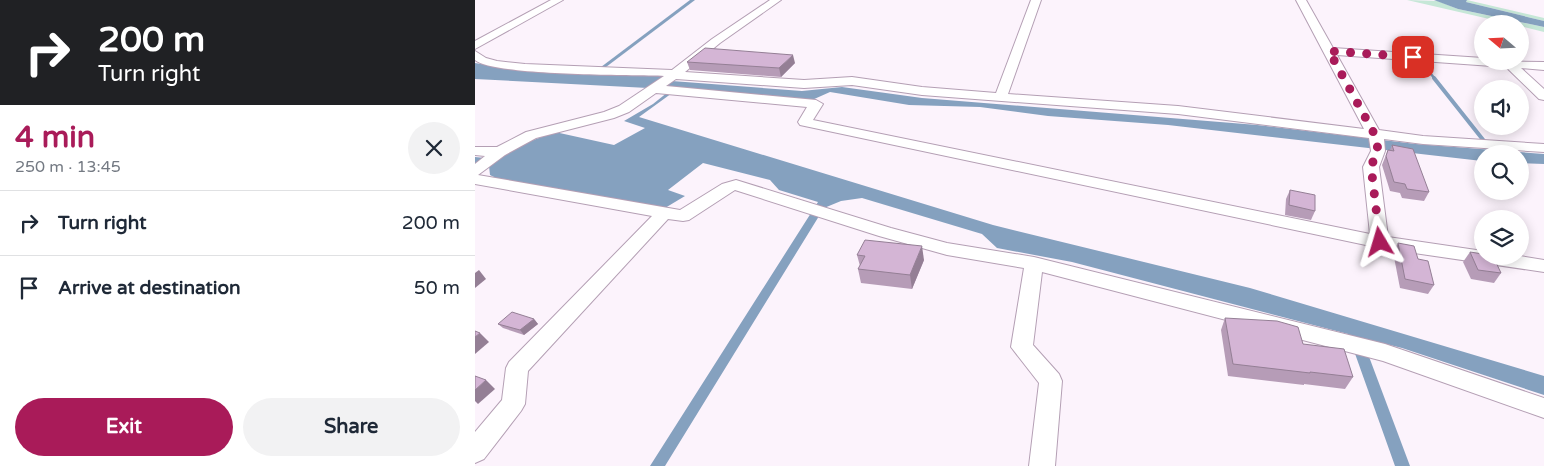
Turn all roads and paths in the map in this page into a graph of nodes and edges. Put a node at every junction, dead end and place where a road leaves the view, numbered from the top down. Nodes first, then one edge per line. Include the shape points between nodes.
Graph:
1 (557, 0) edge
2 (776, 0) edge
3 (1036, 0) edge
4 (1301, 0) edge
5 (475, 46) edge
6 (1329, 51) junction
7 (475, 54) edge
8 (1474, 61) edge
9 (1529, 65) edge
10 (1544, 66) edge
11 (1516, 70) edge
12 (667, 85) junction
13 (1001, 96) junction
14 (1544, 96) edge
15 (1376, 141) junction
16 (1544, 148) edge
17 (475, 151) edge
18 (497, 154) junction
19 (476, 173) edge
20 (665, 213) junction
21 (1380, 242) junction
22 (1034, 263) junction
23 (1544, 266) edge
24 (1544, 408) edge
25 (475, 450) edge
26 (1042, 466) edge

1 - 5 street
2 - 12 street via 716,42
3 - 13 street
4 - 6 street
6 - 8 street
6 - 15 street
7 - 12 street via 496,64 525,68 669,73
9 - 10 street
11 - 14 street
12 - 13 street via 804,84 852,80 922,91
12 - 18 street via 624,109 531,135
12 - 21 street via 769,101 816,104 805,122
13 - 15 street via 1179,110
15 - 16 street via 1423,140
15 - 21 street via 1371,166
17 - 18 street
18 - 19 street
19 - 20 street
20 - 22 street via 683,216 727,186 736,185 947,249
20 - 25 street via 517,368 513,404
21 - 23 street
22 - 24 street via 1370,349
22 - 26 street via 1022,348 1051,381

